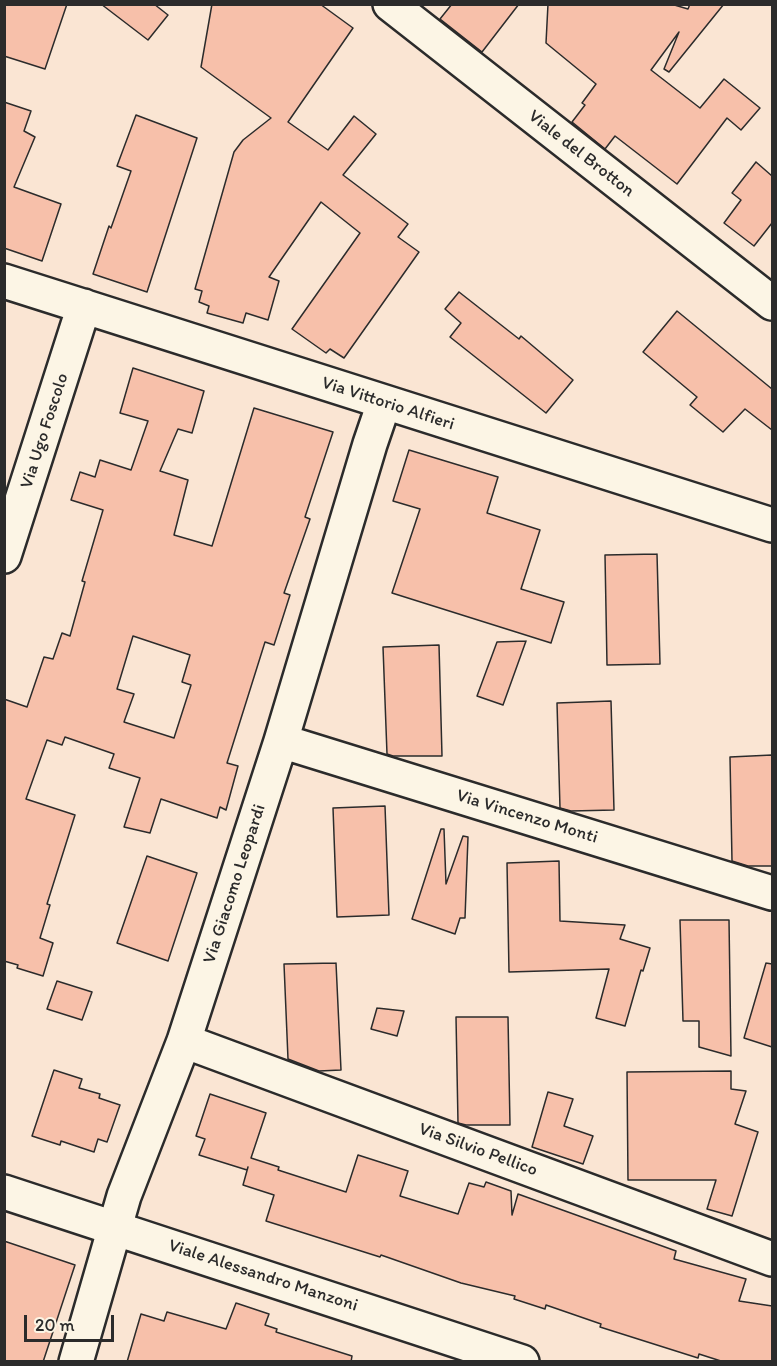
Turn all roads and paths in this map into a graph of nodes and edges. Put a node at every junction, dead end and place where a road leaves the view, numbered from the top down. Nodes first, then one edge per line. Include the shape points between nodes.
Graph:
1 (390, 4) edge
2 (4, 282) edge
3 (772, 303) edge
4 (84, 306) junction
5 (384, 403) junction
6 (772, 525) edge
7 (4, 556) edge
8 (281, 741) junction
9 (772, 893) edge
10 (184, 1041) junction
11 (4, 1192) edge
12 (116, 1228) junction
13 (772, 1259) edge
14 (76, 1362) edge
15 (522, 1362) edge

1 - 3 street, Viale del Brotton
2 - 4 street, Via Vittorio Alfieri
4 - 5 street, Via Vittorio Alfieri
4 - 7 street, Via Ugo Foscolo
5 - 6 street, Via Vittorio Alfieri
5 - 8 street, Via Giacomo Leopardi
8 - 9 street, Via Vincenzo Monti
8 - 10 street, Via Giacomo Leopardi
10 - 12 street, Via Giacomo Leopardi via 124,1196
10 - 13 street, Via Silvio Pellico
11 - 12 street, Viale Alessandro Manzoni
12 - 14 street, Via Giacomo Leopardi
12 - 15 street, Viale Alessandro Manzoni

